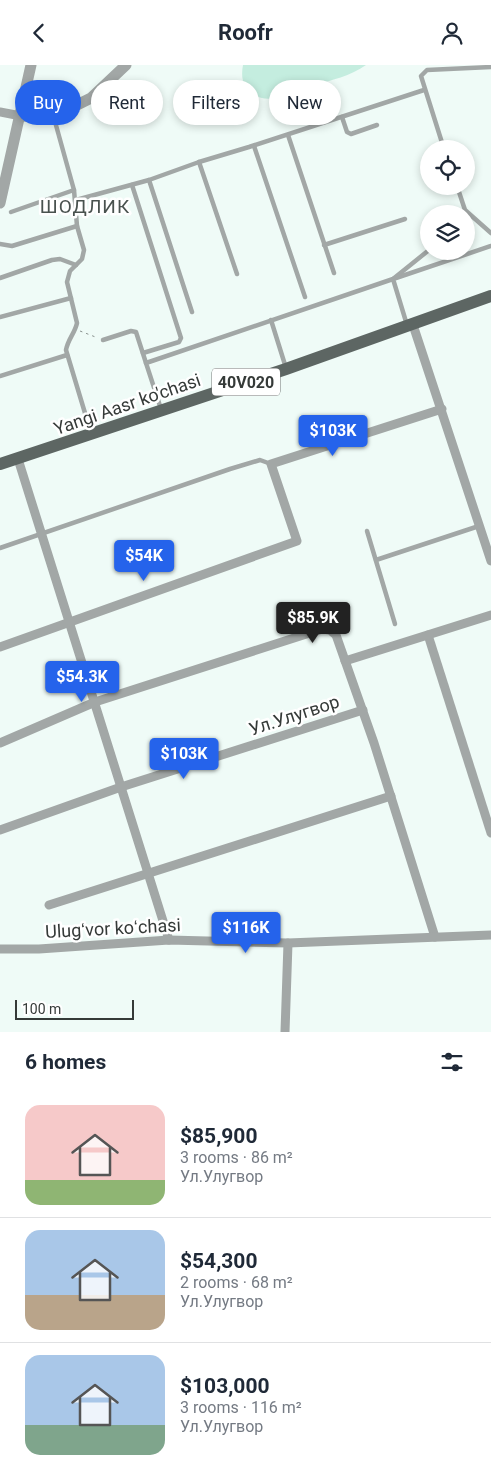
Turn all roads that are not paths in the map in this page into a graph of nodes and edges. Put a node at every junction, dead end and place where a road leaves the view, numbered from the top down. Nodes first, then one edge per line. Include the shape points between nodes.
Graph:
1 (31, 65) edge
2 (126, 65) edge
3 (491, 67) edge
4 (28, 80) edge
5 (424, 90) junction
6 (81, 103) edge
7 (0, 112) edge
8 (15, 115) edge
9 (342, 117) junction
10 (19, 125) edge
11 (55, 125) edge
12 (377, 125) dead end
13 (288, 135) junction
14 (441, 140) edge
15 (254, 146) junction
16 (199, 162) junction
17 (149, 180) junction
18 (132, 185) junction
19 (74, 190) junction
20 (76, 200) junction
21 (0, 201) edge
22 (11, 212) dead end
23 (405, 219) dead end
24 (475, 221) edge
25 (78, 225) junction
26 (491, 233) edge
27 (0, 244) edge
28 (324, 245) junction
29 (491, 246) edge
30 (420, 257) edge
31 (76, 265) junction
32 (334, 273) dead end
33 (237, 274) dead end
34 (0, 278) edge
35 (393, 279) junction
36 (491, 296) edge
37 (305, 297) dead end
38 (70, 298) junction
39 (192, 312) dead end
40 (0, 317) edge
41 (271, 320) junction
42 (410, 325) junction
43 (103, 340) road end
44 (143, 353) junction
45 (67, 355) junction
46 (146, 363) junction
47 (286, 369) junction
48 (0, 376) edge
49 (442, 409) junction
50 (162, 410) junction
51 (91, 435) junction
52 (18, 459) junction
53 (0, 464) edge
54 (271, 464) junction
55 (479, 525) junction
56 (367, 531) dead end
57 (43, 534) junction
58 (0, 548) edge
59 (376, 560) junction
60 (491, 561) edge
61 (491, 615) edge
62 (68, 621) junction
63 (395, 624) dead end
64 (428, 635) junction
65 (0, 647) edge
66 (346, 661) junction
67 (95, 702) junction
68 (363, 710) junction
69 (0, 743) edge
70 (121, 787) junction
71 (391, 796) junction
72 (0, 830) edge
73 (491, 833) edge
74 (148, 873) junction
75 (48, 905) dead end
76 (491, 935) edge
77 (435, 937) junction
78 (169, 940) junction
79 (288, 943) junction
80 (0, 949) edge
81 (285, 1032) edge

1 - 4 street
2 - 6 street via 91,98
3 - 5 lane via 427,70 421,76
5 - 9 lane
5 - 14 lane
7 - 8 street
9 - 12 lane via 347,132 351,134
9 - 13 lane
10 - 21 street
11 - 19 lane
13 - 15 lane
13 - 28 lane
15 - 16 lane
15 - 37 lane
16 - 17 lane
16 - 33 lane
17 - 18 lane
17 - 39 lane
18 - 20 lane
18 - 44 lane via 181,338 178,342
19 - 20 lane
19 - 22 lane
20 - 25 lane
23 - 28 lane
24 - 26 lane
25 - 27 lane via 12,245
25 - 31 lane via 84,250
28 - 32 lane
29 - 35 lane
30 - 35 lane
31 - 34 lane via 60,259 52,260
31 - 38 lane via 67,282
35 - 41 lane
35 - 42 lane
36 - 42 main road, Yangi Aasr ko'chasi / 40V020
38 - 40 lane
38 - 45 lane via 77,323 67,342
41 - 46 lane
41 - 47 lane
42 - 47 main road, Yangi Aasr ko'chasi / 40V020
42 - 49 street
43 - 44 lane via 136,332
44 - 46 lane
45 - 48 lane
45 - 51 lane
46 - 50 lane
47 - 50 main road, Yangi Aasr ko'chasi / 40V020
49 - 54 street
49 - 55 street
50 - 51 main road, Yangi Aasr ko'chasi / 40V020
51 - 52 main road, Yangi Aasr ko'chasi / 40V020
52 - 53 main road, Yangi Aasr ko'chasi / 40V020
52 - 57 street
54 - 57 lane via 260,460 230,469
54 - 62 street via 297,541
55 - 59 lane
55 - 60 street
56 - 59 lane
57 - 58 lane
57 - 62 street
59 - 63 lane
61 - 64 street
62 - 65 street
62 - 67 street
64 - 66 street
64 - 73 street
66 - 67 street, Ул.Улугвор via 336,635 330,629 322,629
66 - 68 street, Ул.Улугвор
67 - 69 street, Ул.Улугвор
67 - 70 street
68 - 70 street, Ул.Улугвор
68 - 71 street, Ул.Улугвор
70 - 72 street, Ул.Улугвор
70 - 74 street
71 - 74 street
71 - 77 street, Ул.Улугвор
74 - 75 street
74 - 78 street
76 - 77 street, Ulugʻvor koʻchasi
77 - 79 street, Ulugʻvor koʻchasi
78 - 79 street, Ulugʻvor koʻchasi
78 - 80 street, Ulugʻvor koʻchasi
79 - 81 street

